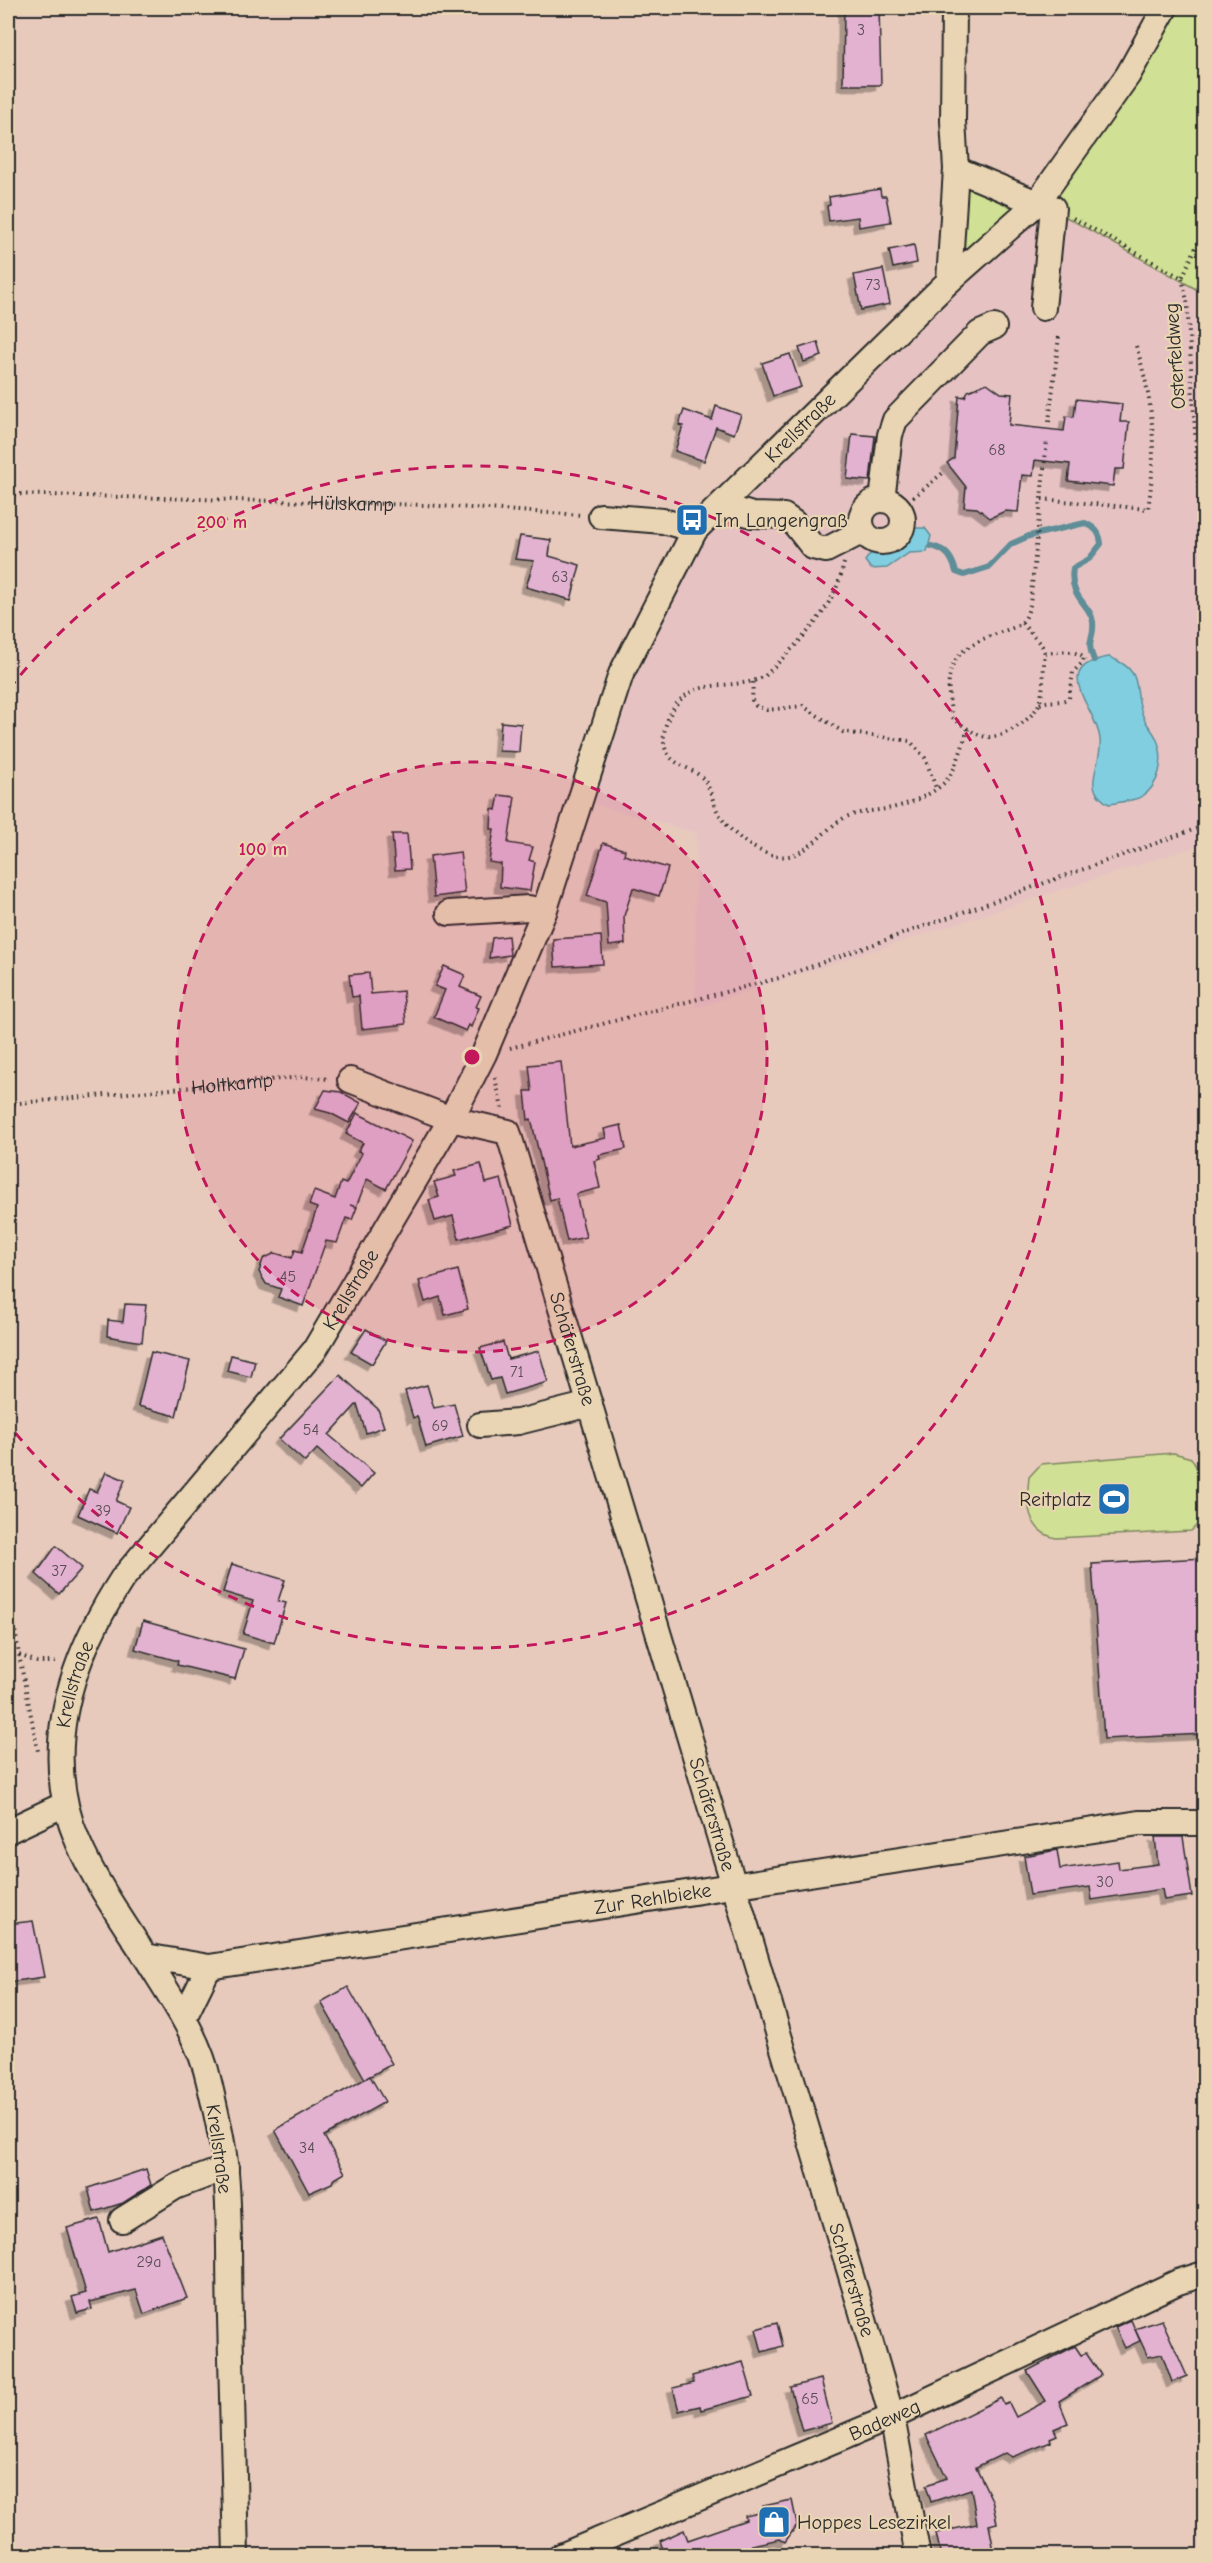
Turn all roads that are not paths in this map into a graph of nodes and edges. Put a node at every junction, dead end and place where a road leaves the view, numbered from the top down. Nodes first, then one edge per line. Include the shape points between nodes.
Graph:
1 (954, 8) edge
2 (1165, 8) edge
3 (956, 170) junction
4 (1045, 205) junction
5 (949, 280) junction
6 (1043, 308) dead end
7 (994, 327) dead end
8 (890, 505) junction
9 (722, 506) junction
10 (601, 516) road end
11 (695, 530) junction
12 (862, 531) junction
13 (449, 912) dead end
14 (544, 912) junction
15 (350, 1080) road end
16 (451, 1119) junction
17 (590, 1404) junction
18 (480, 1425) dead end
19 (65, 1804) junction
20 (1204, 1823) edge
21 (8, 1831) edge
22 (735, 1886) junction
23 (145, 1956) junction
24 (209, 1967) junction
25 (184, 2018) junction
26 (225, 2168) junction
27 (122, 2220) dead end
28 (1204, 2274) edge
29 (892, 2417) junction
30 (236, 2556) edge
31 (561, 2556) edge
32 (918, 2556) edge

1 - 3 street
2 - 4 street, Krellstraße via 1128,75
3 - 4 street
3 - 5 street
4 - 5 street, Krellstraße
4 - 6 street
5 - 9 street, Krellstraße
7 - 8 street via 980,333 895,420 890,435
8 - 12 street via 870,503 861,515
8 - 12 street via 903,525 897,537 885,543 872,541
9 - 11 street, Krellstraße
9 - 12 street via 752,515 784,516 813,547 826,550
10 - 11 street via 663,521
11 - 14 street, Krellstraße via 621,674
13 - 14 street via 529,908
14 - 16 street, Krellstraße via 484,1054
15 - 16 street
16 - 17 street, Schäferstraße via 508,1132
16 - 19 street, Krellstraße via 314,1351 122,1579 98,1617 71,1684 61,1742
17 - 18 street via 518,1422
17 - 22 street, Schäferstraße
19 - 21 street
19 - 23 street, Krellstraße via 93,1873
20 - 22 street, Zur Rehlbieke via 1139,1822
22 - 24 street, Zur Rehlbieke
22 - 29 street, Schäferstraße
23 - 24 street, Zur Rehlbieke
23 - 25 street, Krellstraße
24 - 25 street
25 - 26 street, Krellstraße via 208,2077
26 - 27 street via 175,2187
26 - 30 street, Krellstraße
28 - 29 street, Badeweg via 1178,2282
29 - 31 street, Badeweg
29 - 32 street, Schäferstraße

